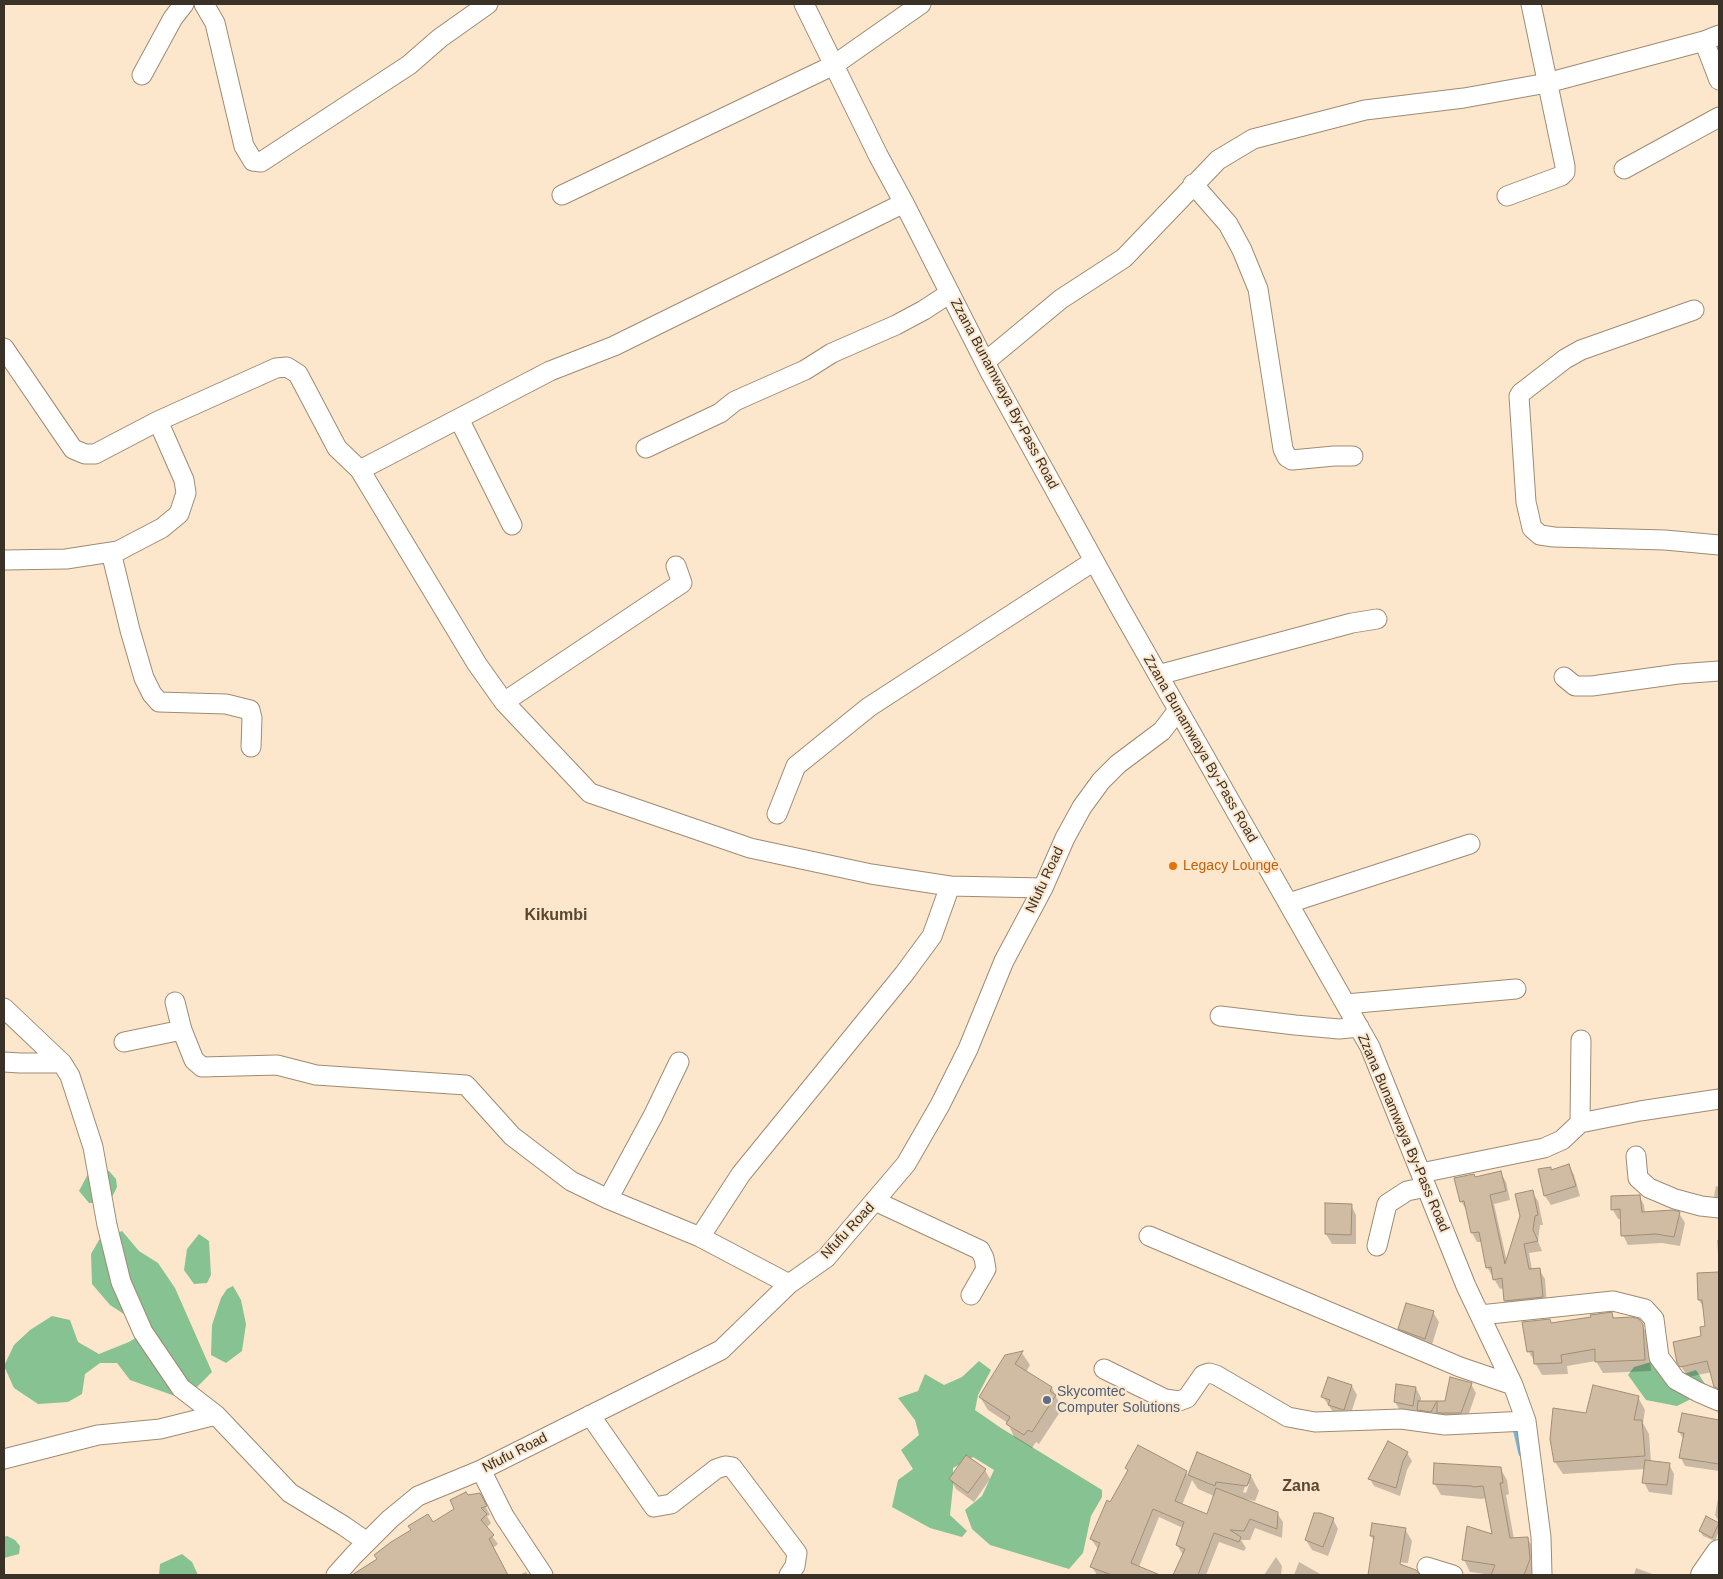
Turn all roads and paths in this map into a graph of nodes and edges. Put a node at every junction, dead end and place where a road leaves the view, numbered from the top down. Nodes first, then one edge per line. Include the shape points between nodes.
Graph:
1 (184, 4) edge
2 (204, 4) edge
3 (488, 4) edge
4 (804, 4) edge
5 (921, 4) edge
6 (1531, 4) edge
7 (1712, 38) edge
8 (834, 65) junction
9 (142, 75) dead end
10 (1719, 80) edge
11 (1547, 83) junction
12 (1719, 117) edge
13 (1624, 169) dead end
14 (1193, 184) junction
15 (562, 195) dead end
16 (1507, 196) dead end
17 (904, 203) junction
18 (950, 293) junction
19 (1694, 310) dead end
20 (4, 348) edge
21 (985, 362) junction
22 (459, 419) junction
23 (158, 421) junction
24 (646, 448) dead end
25 (1353, 456) dead end
26 (360, 470) junction
27 (512, 525) dead end
28 (1719, 545) edge
29 (111, 552) junction
30 (4, 560) edge
31 (1094, 561) junction
32 (676, 566) dead end
33 (1376, 619) dead end
34 (1719, 671) edge
35 (1158, 675) junction
36 (1564, 677) dead end
37 (504, 702) junction
38 (1178, 710) junction
39 (251, 747) dead end
40 (776, 814) dead end
41 (1470, 844) dead end
42 (950, 886) junction
43 (1043, 888) junction
44 (1289, 903) junction
45 (1516, 989) dead end
46 (175, 1002) dead end
47 (1346, 1004) junction
48 (4, 1008) edge
49 (1220, 1016) dead end
50 (1358, 1027) junction
51 (182, 1030) junction
52 (1581, 1040) dead end
53 (124, 1042) dead end
54 (4, 1062) edge
55 (679, 1062) dead end
56 (62, 1063) junction
57 (1719, 1099) edge
58 (1580, 1123) junction
59 (1636, 1156) dead end
60 (1424, 1180) junction
61 (608, 1199) junction
62 (876, 1201) junction
63 (1719, 1208) edge
64 (1149, 1236) dead end
65 (700, 1237) junction
66 (1376, 1246) dead end
67 (790, 1284) junction
68 (971, 1295) dead end
69 (1480, 1315) junction
70 (1104, 1369) dead end
71 (1512, 1385) junction
72 (1719, 1401) edge
73 (216, 1415) junction
74 (590, 1415) junction
75 (1526, 1421) junction
76 (4, 1460) edge
77 (481, 1470) junction
78 (367, 1542) junction
79 (1719, 1552) edge
80 (1427, 1567) dead end
81 (336, 1575) edge
82 (542, 1575) edge
83 (789, 1575) edge
84 (1453, 1575) edge
85 (1542, 1575) edge
86 (1703, 1575) edge

1 - 9 street
2 - 3 street via 215,24 244,146 253,161 261,162 409,65
4 - 8 street, Zzana Bunamwaya By-Pass Road
5 - 8 street
6 - 11 street
7 - 10 street
7 - 11 street
8 - 15 street
8 - 17 street, Zzana Bunamwaya By-Pass Road
11 - 14 street via 1464,98 1365,110 1253,139 1218,160
11 - 16 street via 1565,172 1562,176
12 - 13 street
14 - 21 street via 1124,258 1061,299
14 - 25 street via 1228,224 1258,289 1283,449 1287,457 1292,460
17 - 18 street, Zzana Bunamwaya By-Pass Road
17 - 22 street via 614,346 550,371
18 - 21 street, Zzana Bunamwaya By-Pass Road
18 - 24 street via 903,321 832,353 805,370
19 - 28 street via 1581,350 1521,392 1526,502 1532,528 1540,535
20 - 23 street via 73,449 95,454
21 - 31 street, Zzana Bunamwaya By-Pass Road
22 - 26 street
22 - 27 street
23 - 26 street via 276,368 287,367 298,374 337,448
23 - 29 street via 184,480 186,493 179,514 162,528
26 - 37 street via 477,664
29 - 30 street via 66,559
29 - 39 street via 130,630 152,694 159,702 226,704 250,710
31 - 35 street, Zzana Bunamwaya By-Pass Road
31 - 40 street via 869,707 796,766
32 - 37 street via 682,584 620,619
33 - 35 street via 1352,622
34 - 36 street via 1592,686 1575,686
35 - 38 street, Zzana Bunamwaya By-Pass Road
37 - 42 street via 590,793 750,848 871,874
38 - 43 street, Nfufu Road via 1162,731 1101,781 1065,838
38 - 44 street, Zzana Bunamwaya By-Pass Road
41 - 44 street
42 - 43 street
42 - 65 street via 932,936 741,1174
43 - 62 street, Nfufu Road via 1004,961 968,1049 940,1105 906,1164
44 - 47 street, Zzana Bunamwaya By-Pass Road
45 - 47 street
46 - 51 street
47 - 50 street, Zzana Bunamwaya By-Pass Road
48 - 56 street
49 - 50 street via 1339,1029
50 - 60 street, Zzana Bunamwaya By-Pass Road via 1370,1047
51 - 53 street
51 - 61 street via 194,1060 202,1067 276,1065 316,1075 466,1085 512,1136 570,1181
52 - 58 street
54 - 56 street
55 - 61 street
56 - 73 street via 70,1076 93,1147 106,1225 121,1282 143,1332 181,1388
57 - 58 street
58 - 60 street via 1562,1140 1544,1148
59 - 63 street via 1638,1178 1649,1188 1675,1199
60 - 66 street via 1387,1204
60 - 69 street, Zzana Bunamwaya By-Pass Road
61 - 65 street
62 - 67 street, Nfufu Road via 826,1258
62 - 68 street via 980,1250 986,1268
64 - 71 street via 1460,1367
65 - 67 street
67 - 74 street, Nfufu Road via 721,1350
69 - 71 street, Zzana Bunamwaya By-Pass Road
69 - 72 street via 1614,1302 1645,1309 1654,1319 1659,1357 1676,1380
70 - 75 street via 1165,1399 1179,1401 1187,1398 1203,1375 1209,1373 1288,1417 1315,1422 1401,1419 1445,1425
71 - 75 street, Zzana Bunamwaya By-Pass Road
73 - 76 street via 160,1429 98,1435
73 - 78 street via 290,1493
74 - 77 street, Nfufu Road
74 - 83 street via 654,1507 671,1504 716,1469 732,1467 797,1553 795,1566
75 - 85 street, Zzana Bunamwaya By-Pass Road via 1541,1537
77 - 78 street, Nfufu Road via 418,1496
77 - 82 street via 504,1516
78 - 81 street, Nfufu Road
79 - 86 main road
80 - 84 street

